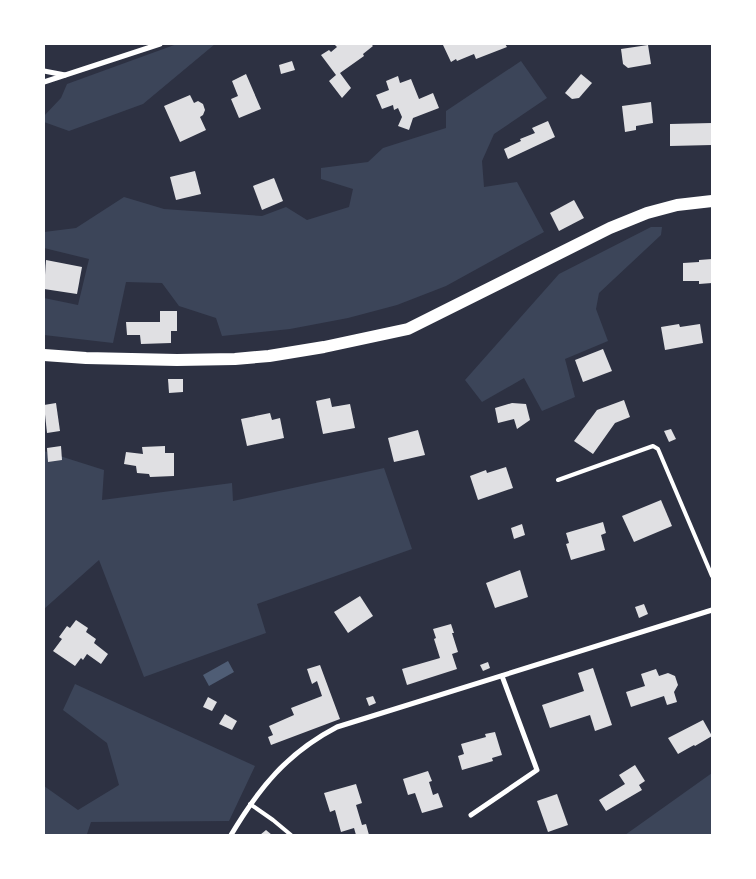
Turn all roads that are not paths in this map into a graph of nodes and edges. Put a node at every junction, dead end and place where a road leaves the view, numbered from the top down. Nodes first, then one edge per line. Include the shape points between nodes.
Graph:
1 (160, 44) edge
2 (44, 71) edge
3 (68, 75) junction
4 (44, 82) edge
5 (712, 201) edge
6 (44, 355) edge
7 (558, 480) dead end
8 (712, 576) edge
9 (712, 610) edge
10 (502, 676) junction
11 (250, 804) junction
12 (471, 815) dead end
13 (231, 835) edge
14 (290, 835) edge

1 - 3 street
2 - 3 street
3 - 4 street
5 - 6 main road via 677,204 610,228 408,329 269,356 178,360
7 - 8 lane via 653,446 658,449
9 - 10 street
10 - 11 street via 337,728 321,736 276,771
10 - 12 street via 537,770
11 - 13 street
11 - 14 lane

